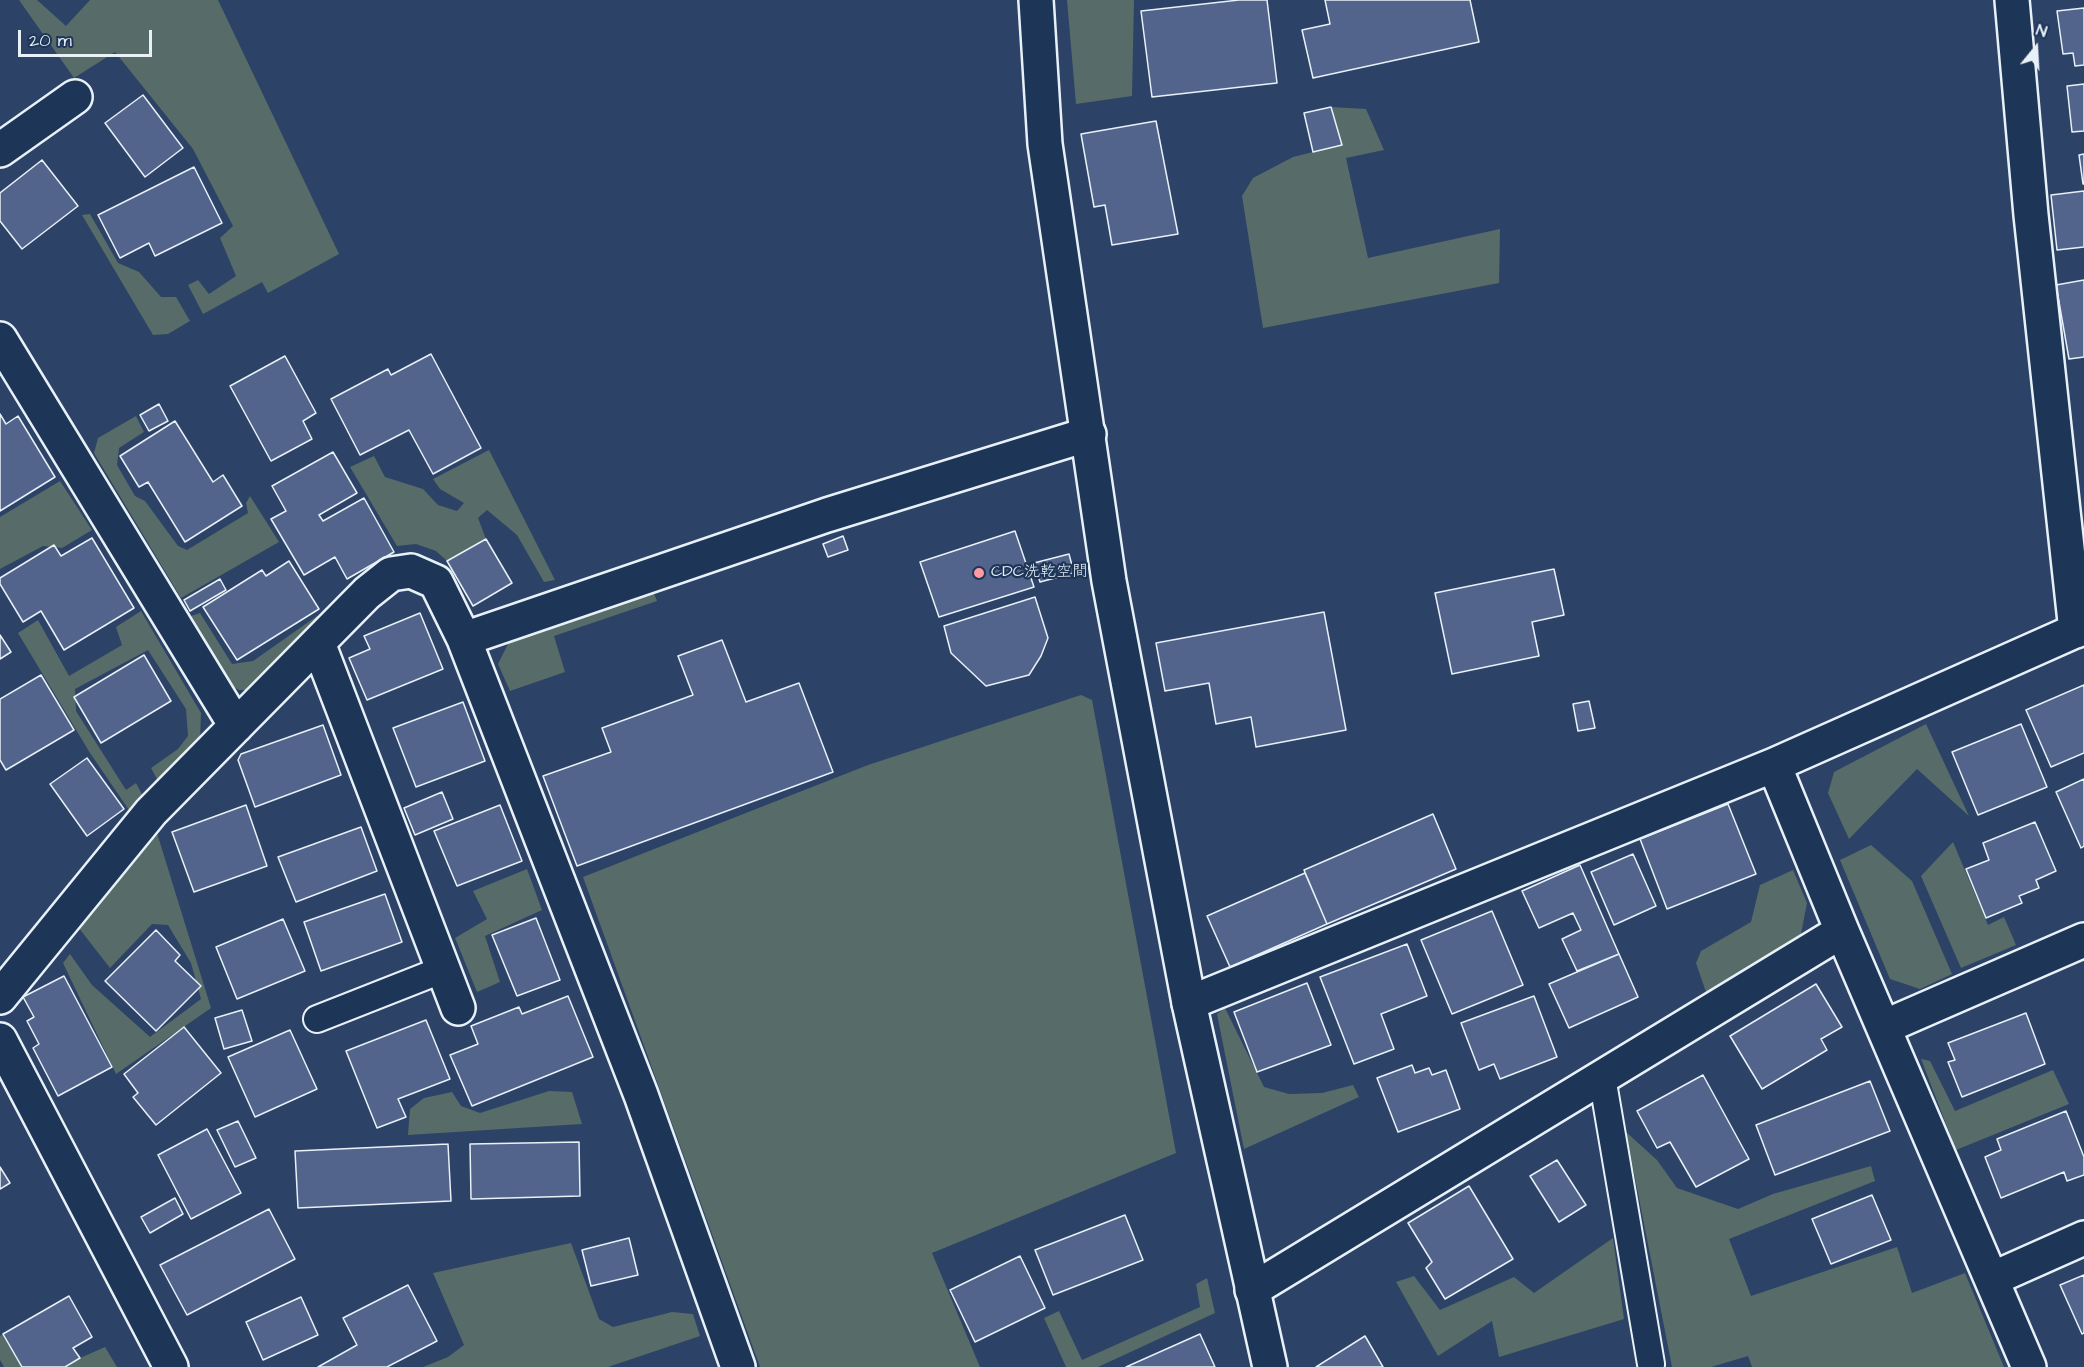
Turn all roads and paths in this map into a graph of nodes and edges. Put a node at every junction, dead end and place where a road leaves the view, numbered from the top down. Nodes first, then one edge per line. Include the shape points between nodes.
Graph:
1 (1036, 0) edge
2 (2012, 0) edge
3 (75, 97) dead end
4 (0, 150) edge
5 (0, 339) edge
6 (1089, 435) junction
7 (2080, 629) edge
8 (464, 639) junction
9 (318, 643) junction
10 (236, 726) junction
11 (1774, 765) junction
12 (1842, 931) junction
13 (2084, 940) edge
14 (444, 969) junction
15 (0, 997) edge
16 (1189, 1003) junction
17 (458, 1008) dead end
18 (317, 1019) dead end
19 (1884, 1027) junction
20 (0, 1040) edge
21 (1602, 1077) junction
22 (2084, 1238) edge
23 (1992, 1279) junction
24 (1252, 1290) junction
25 (1652, 1364) dead end
26 (171, 1367) edge
27 (738, 1367) edge
28 (1270, 1367) edge
29 (2030, 1367) edge

1 - 6 street via 1045,144
2 - 7 street via 2031,215
3 - 4 street
5 - 10 street
6 - 8 street via 827,515
6 - 16 street via 1109,581
7 - 11 street
8 - 9 street via 436,582 411,571 391,574
8 - 27 street via 641,1095
9 - 10 street
9 - 14 street
10 - 15 street via 151,812
11 - 12 street
11 - 16 street
12 - 19 street
12 - 21 street
13 - 19 street
14 - 17 street
14 - 18 lane
16 - 24 street
19 - 23 street
20 - 26 street
21 - 24 street
21 - 25 lane
22 - 23 street
23 - 29 street
24 - 28 street

